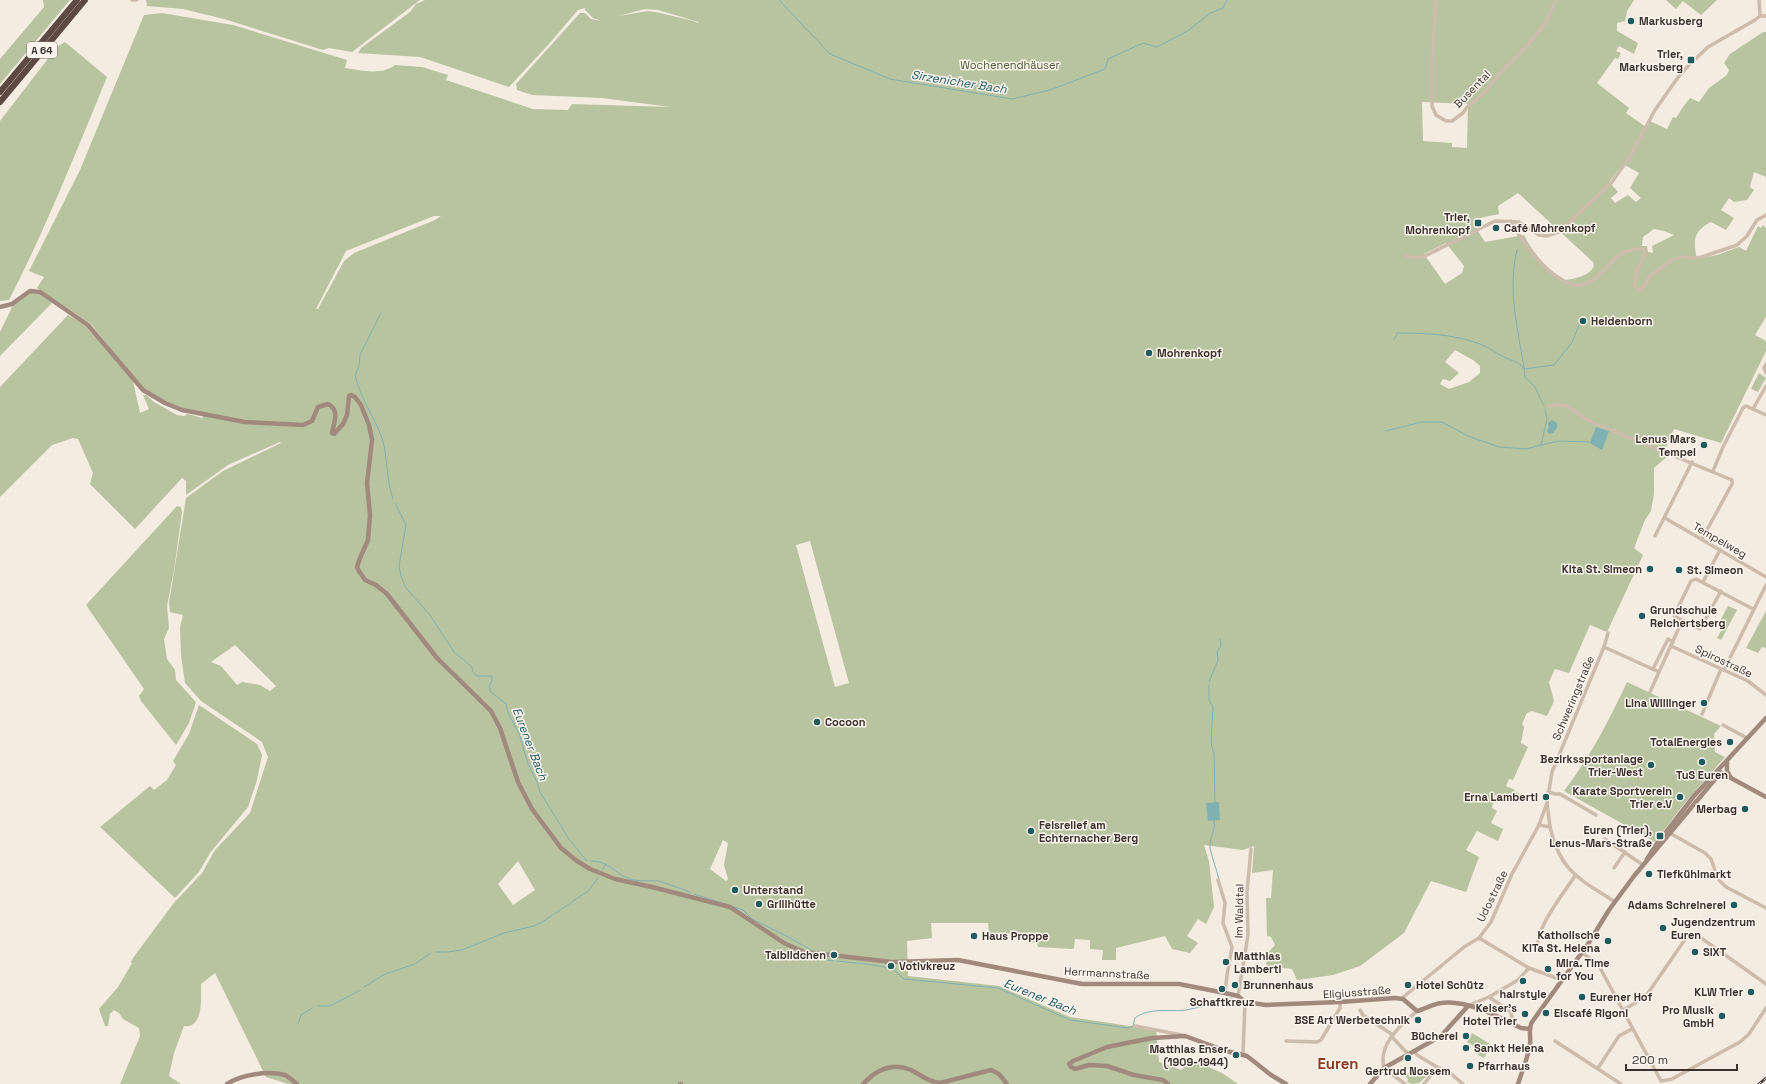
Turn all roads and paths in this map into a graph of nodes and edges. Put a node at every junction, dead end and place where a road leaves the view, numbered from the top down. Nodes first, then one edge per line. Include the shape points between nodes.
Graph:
1 (77, 0) edge
2 (85, 0) edge
3 (132, 0) edge
4 (137, 0) edge
5 (1436, 0) edge
6 (1556, 0) edge
7 (1759, 0) edge
8 (1760, 16) junction
9 (1766, 16) edge
10 (0, 92) edge
11 (0, 102) edge
12 (1766, 215) edge
13 (1511, 221) junction
14 (1406, 256) dead end
15 (0, 308) edge
16 (1766, 364) edge
17 (1766, 372) edge
18 (1766, 386) edge
19 (1549, 406) dead end
20 (1754, 409) junction
21 (1766, 415) edge
22 (1692, 462) junction
23 (1713, 471) junction
24 (1665, 518) junction
25 (1655, 536) dead end
26 (1702, 539) junction
27 (1720, 550) junction
28 (1766, 577) edge
29 (1703, 582) junction
30 (1766, 585) edge
31 (1721, 591) junction
32 (1753, 609) junction
33 (1682, 621) junction
34 (1608, 633) dead end
35 (1673, 642) junction
36 (1671, 646) junction
37 (1604, 647) junction
38 (1722, 669) junction
39 (1653, 670) junction
40 (1659, 672) junction
41 (1650, 692) dead end
42 (1766, 695) edge
43 (1702, 714) dead end
44 (1766, 718) edge
45 (1723, 725) dead end
46 (1747, 738) junction
47 (1727, 762) junction
48 (1718, 771) junction
49 (1732, 779) junction
50 (1548, 792) junction
51 (1766, 797) edge
52 (1547, 803) junction
53 (1596, 815) dead end
54 (1540, 824) junction
55 (1550, 828) junction
56 (1668, 832) junction
57 (1605, 840) dead end
58 (1251, 849) dead end
59 (1625, 852) junction
60 (1645, 863) junction
61 (1614, 868) dead end
62 (1575, 876) junction
63 (1218, 880) dead end
64 (1615, 902) junction
65 (1766, 908) edge
66 (1479, 938) junction
67 (1538, 944) dead end
68 (1582, 953) junction
69 (1529, 968) junction
70 (1562, 980) junction
71 (1766, 984) edge
72 (1225, 992) junction
73 (1238, 996) junction
74 (1489, 996) junction
75 (1401, 999) junction
76 (1245, 1002) junction
77 (1340, 1002) junction
78 (1468, 1006) junction
79 (1766, 1008) edge
80 (1360, 1010) dead end
81 (1417, 1011) junction
82 (1622, 1011) junction
83 (1510, 1022) junction
84 (1135, 1026) dead end
85 (1530, 1029) junction
86 (1632, 1029) junction
87 (1185, 1036) junction
88 (1392, 1036) junction
89 (1286, 1041) dead end
90 (1555, 1041) dead end
91 (1415, 1052) junction
92 (1243, 1054) junction
93 (1408, 1055) junction
94 (1437, 1067) junction
95 (1384, 1068) junction
96 (1598, 1068) junction
97 (227, 1084) edge
98 (297, 1084) edge
99 (863, 1084) edge
100 (1006, 1084) edge
101 (1168, 1084) edge
102 (1286, 1084) edge
103 (1370, 1084) edge
104 (1405, 1084) edge
105 (1424, 1084) edge
106 (1463, 1084) edge
107 (1518, 1084) edge
108 (1621, 1084) edge

1 - 10 highway, A 64
2 - 11 highway, A 64
3 - 4 street
5 - 6 street, Busental via 1432,106 1436,115 1446,121 1452,121 1485,92 1546,23
7 - 8 street
8 - 9 street
8 - 13 street via 1708,47 1686,68 1655,110 1616,177 1562,229 1555,234 1539,235 1519,222
12 - 13 street via 1757,220 1747,236 1737,245 1702,257 1681,257 1669,262 1650,276 1641,291 1634,286 1645,253 1644,249 1620,254 1588,283 1570,284 1551,274
13 - 14 street via 1495,221 1423,257
15 - 72 street, Herrmannstraße via 12,304 30,291 42,293 88,325 143,390 182,410 251,423 303,425 312,420 318,407 328,404 336,416 332,432 334,434 347,415 349,396 355,397 367,418 372,440 367,483 370,515 359,571 366,580 386,594 437,658 491,711 500,728 526,800 561,848 577,861 615,879 730,907 784,943 804,952 892,962 958,960 1077,983 1173,984
16 - 17 street
18 - 20 street
19 - 22 street via 1564,404 1587,420
20 - 21 street
20 - 23 street via 1746,406 1743,408 1722,447
22 - 23 street
22 - 24 street
23 - 26 street via 1732,480 1732,484
24 - 25 street
24 - 26 street, Tempelweg
26 - 27 street, Tempelweg
27 - 28 street, Tempelweg
27 - 29 street
29 - 31 street
29 - 33 street via 1696,579 1691,581 1674,616
30 - 32 street
31 - 32 street
31 - 33 street via 1700,629
32 - 38 street
33 - 35 street
34 - 37 street, Schweringstraße
35 - 36 street
35 - 39 street via 1668,639
36 - 38 street, Spirostraße
36 - 40 street
37 - 39 street
37 - 50 street, Schweringstraße via 1552,772
38 - 42 street, Spirostraße via 1748,681
38 - 43 street
39 - 40 street
40 - 41 street
44 - 46 street
45 - 46 street
46 - 47 street
47 - 48 street
47 - 49 street via 1728,774
48 - 49 street
48 - 56 street via 1716,778
49 - 51 street
50 - 52 street, Udostraße
50 - 53 street via 1560,792
52 - 54 street, Udostraße
52 - 55 street
54 - 55 street
54 - 66 street, Udostraße via 1512,874 1491,922
55 - 62 street via 1558,854
56 - 60 street via 1649,854
56 - 65 street via 1708,856 1717,877 1724,885
57 - 59 street
58 - 73 street, Im Waldtal via 1247,897 1248,935
59 - 60 street
59 - 61 street
60 - 64 street
62 - 64 street
62 - 67 street via 1553,908 1538,938
63 - 72 street via 1225,903 1223,923 1232,947
64 - 68 street
66 - 69 street
66 - 75 street, Udostraße via 1464,947
68 - 70 street
68 - 82 street via 1598,964
69 - 70 street
69 - 74 street via 1518,980
70 - 85 street via 1532,1022
71 - 82 street via 1697,936 1690,935 1646,996
72 - 73 street, Herrmannstraße
73 - 76 street, Herrmannstraße
74 - 78 street
74 - 83 street via 1511,1012
75 - 77 street, Eligiusstraße via 1388,997
75 - 81 street, Eligiusstraße
76 - 77 street, Eligiusstraße via 1266,1005
76 - 92 street
77 - 89 street via 1340,1008 1321,1040
78 - 81 street via 1442,1003
78 - 83 street
78 - 91 street via 1441,1036
79 - 86 street via 1749,1034 1740,1042 1672,1080 1661,1081
80 - 88 street
81 - 88 street via 1399,1026
82 - 86 street
83 - 85 street via 1521,1028
84 - 87 street
85 - 107 street via 1528,1056
86 - 96 street via 1619,1036
87 - 92 street
87 - 101 street via 1152,1038 1107,1047 1072,1061 1069,1065 1076,1069 1089,1065 1107,1066 1134,1075 1163,1080
88 - 93 street
88 - 95 street via 1383,1054
90 - 96 street
91 - 93 street
91 - 94 street
92 - 102 street
93 - 95 street
94 - 105 street
94 - 106 street
95 - 103 street
95 - 104 street
96 - 108 street
97 - 98 street via 248,1076 276,1073
99 - 100 street via 879,1071 891,1067 906,1069 931,1082 940,1083 991,1070 999,1074

